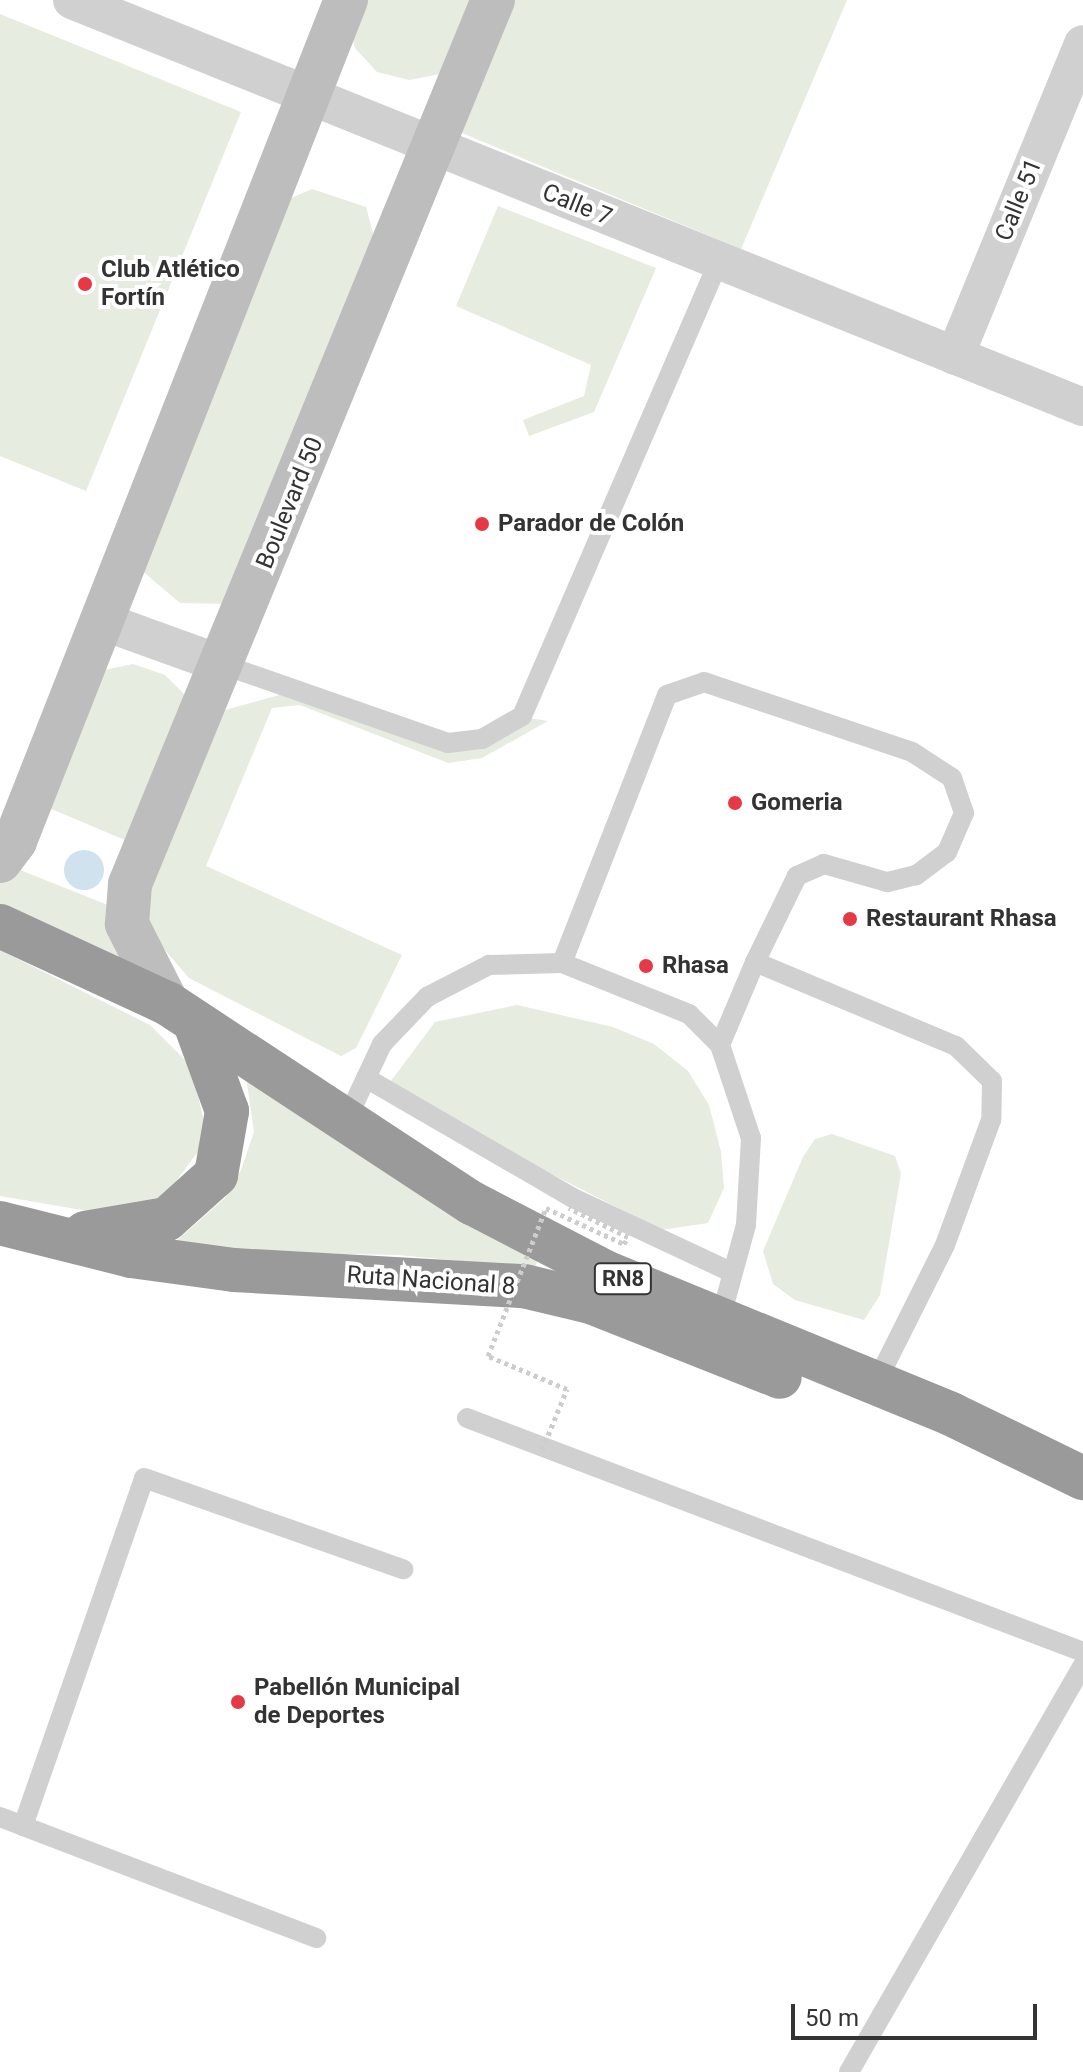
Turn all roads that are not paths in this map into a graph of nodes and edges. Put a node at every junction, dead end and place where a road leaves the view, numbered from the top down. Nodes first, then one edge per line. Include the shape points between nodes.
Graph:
1 (72, 0) edge
2 (346, 0) edge
3 (493, 0) edge
4 (1083, 44) edge
5 (309, 95) junction
6 (432, 148) junction
7 (718, 262) junction
8 (955, 356) junction
9 (1083, 407) edge
10 (102, 621) junction
11 (224, 665) junction
12 (0, 861) edge
13 (0, 926) edge
14 (755, 962) junction
15 (562, 963) junction
16 (181, 1013) junction
17 (720, 1045) junction
18 (366, 1078) junction
19 (345, 1123) junction
20 (18, 1234) edge
21 (731, 1272) junction
22 (720, 1320) junction
23 (876, 1383) junction
24 (467, 1418) dead end
25 (1082, 1478) edge
26 (403, 1569) dead end
27 (1083, 1652) edge
28 (1083, 1665) edge
29 (0, 1817) edge
30 (23, 1826) junction
31 (316, 1938) dead end
32 (849, 2072) edge

1 - 5 street, Calle 7
2 - 5 main road
3 - 6 main road, Boulevard 50
4 - 8 street, Calle 51
5 - 6 street, Calle 7
5 - 10 main road
6 - 7 street, Calle 7
6 - 11 main road, Boulevard 50
7 - 8 street, Calle 7
7 - 11 lane via 522,716 482,739 448,743
8 - 9 street, Calle 7
10 - 11 street
10 - 12 main road
11 - 16 main road, Boulevard 50 via 126,904 135,947
13 - 16 highway, Ruta Nacional 8 / RN8
14 - 15 lane via 797,876 824,864 887,882 916,875 947,852 964,813 952,778 912,752 704,682 667,695
14 - 17 lane
14 - 23 lane via 956,1046 992,1081 991,1120 945,1245
15 - 17 lane via 689,1014
15 - 18 lane via 489,965 427,997 382,1044
16 - 19 highway, Ruta Nacional 8 / RN8
16 - 20 highway, Ruta Nacional 8 / RN8 via 227,1111 216,1175 167,1219 137,1230
17 - 21 lane via 751,1138 753,1180
18 - 19 lane
18 - 21 lane via 573,1198
19 - 22 highway, Ruta Nacional 8 / RN8 via 472,1203 605,1272
20 - 25 highway, Ruta Nacional 8 / RN8 via 234,1270 524,1286 591,1302 925,1434
21 - 22 lane
22 - 23 highway, Ruta Nacional 8 / RN8
23 - 25 highway, Ruta Nacional 8 / RN8
24 - 27 lane
26 - 30 lane via 144,1478
28 - 32 lane
29 - 30 lane
30 - 31 lane

